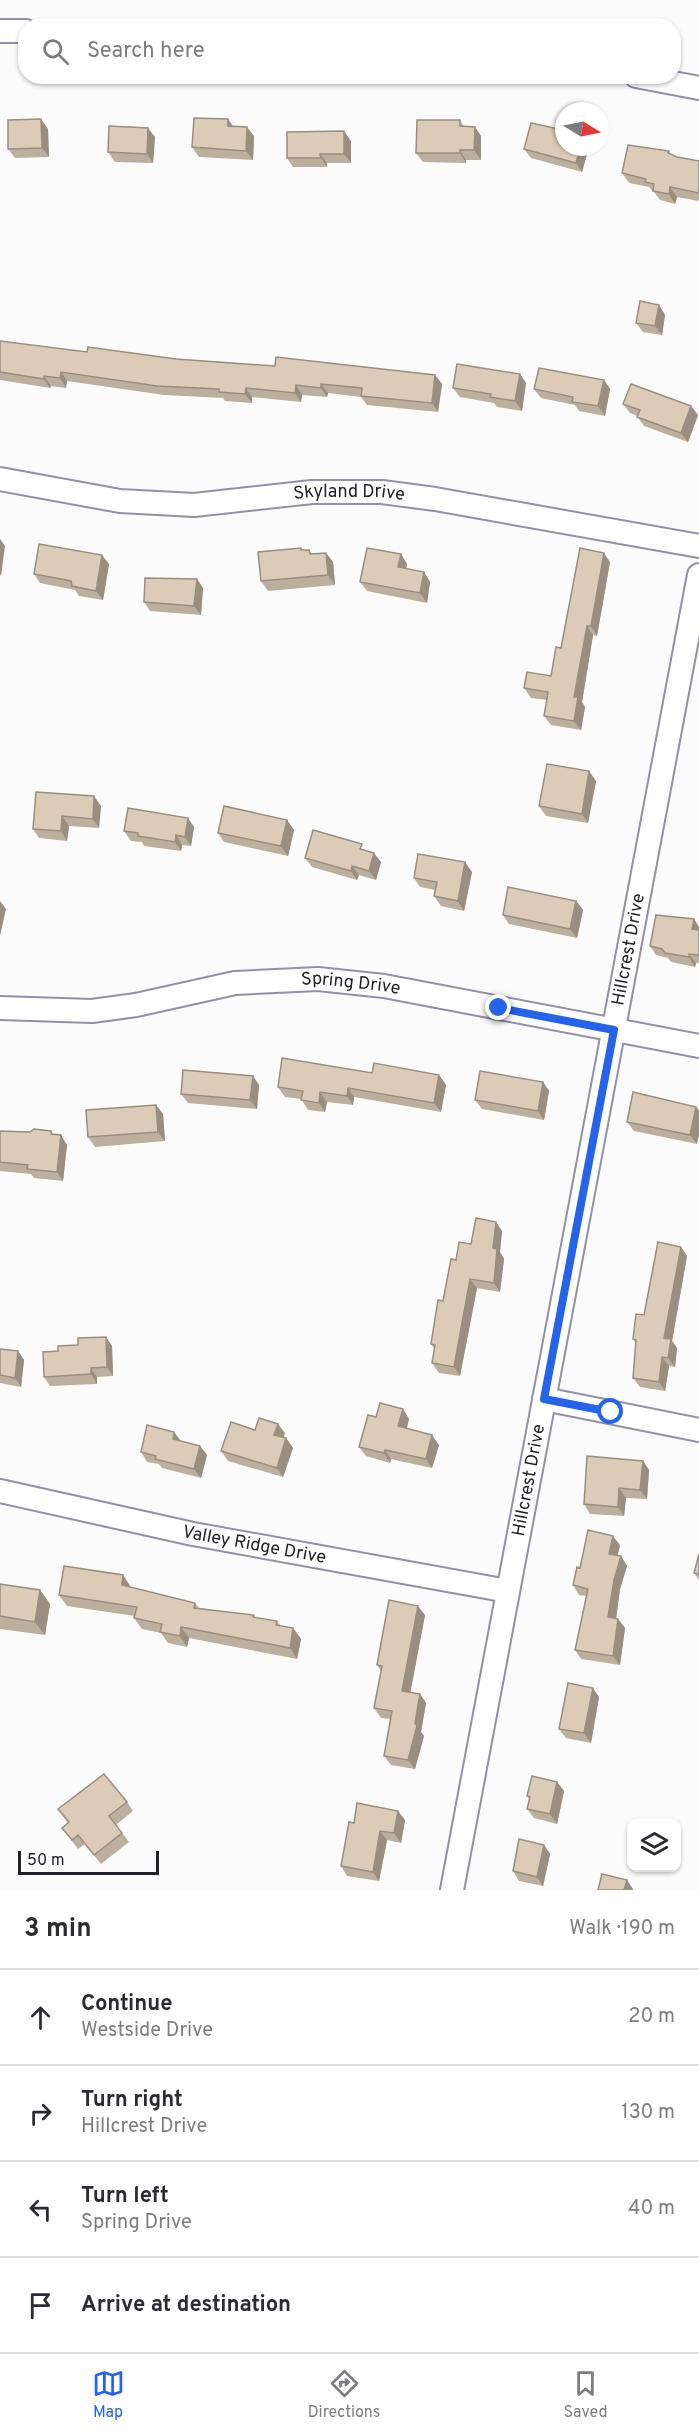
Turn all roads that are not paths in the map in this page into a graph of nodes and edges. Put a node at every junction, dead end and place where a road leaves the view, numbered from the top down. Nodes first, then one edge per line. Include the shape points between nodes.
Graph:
1 (0, 31) edge
2 (18, 31) edge
3 (678, 84) edge
4 (699, 88) edge
5 (0, 479) edge
6 (699, 546) edge
7 (699, 575) edge
8 (0, 1008) edge
9 (614, 1030) junction
10 (699, 1046) edge
11 (544, 1399) junction
12 (699, 1430) edge
13 (0, 1491) edge
14 (508, 1591) junction
15 (452, 1890) edge

1 - 2 street
3 - 4 street
5 - 6 street, Skyland Drive via 120,501 195,505 312,492 382,492
7 - 9 street, Hillcrest Drive
8 - 9 street, Spring Drive via 93,1011 235,984 318,979 384,986
9 - 10 street, Spring Drive
9 - 11 street, Hillcrest Drive
11 - 12 street
11 - 14 street, Hillcrest Drive
13 - 14 street, Valley Ridge Drive via 193,1534
14 - 15 street, Hillcrest Drive

